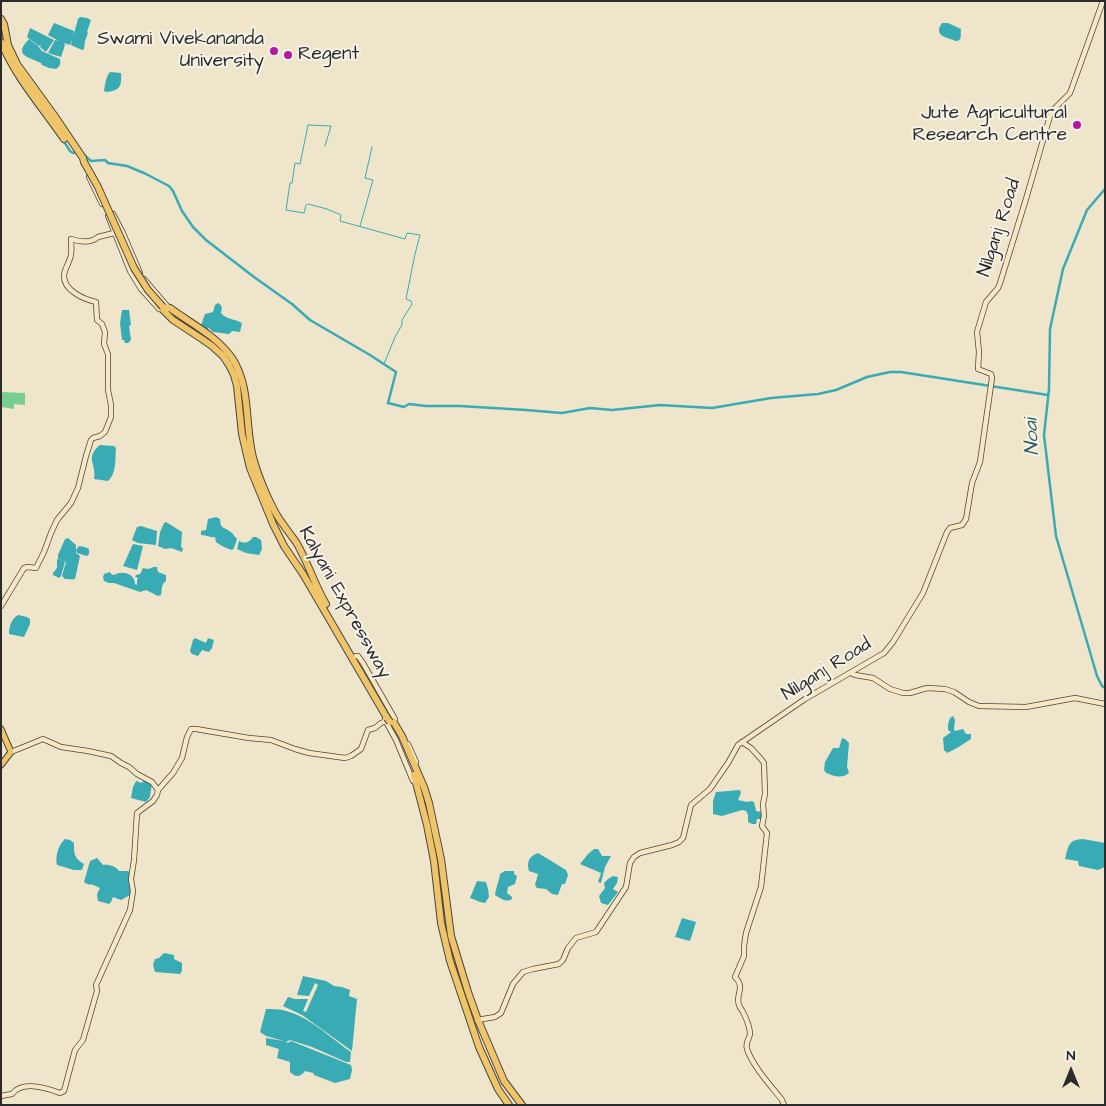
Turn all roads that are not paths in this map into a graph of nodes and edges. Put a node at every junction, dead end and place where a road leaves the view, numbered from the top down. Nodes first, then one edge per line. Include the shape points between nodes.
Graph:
1 (1104, 1) edge
2 (1, 19) edge
3 (1, 42) edge
4 (79, 156) junction
5 (122, 231) junction
6 (115, 233) junction
7 (164, 308) junction
8 (1, 606) edge
9 (354, 657) junction
10 (850, 672) junction
11 (1105, 704) edge
12 (390, 719) junction
13 (1, 729) edge
14 (742, 742) junction
15 (11, 752) junction
16 (1, 765) edge
17 (158, 790) junction
18 (478, 1020) junction
19 (469, 1021) junction
20 (1, 1096) edge
21 (509, 1105) edge
22 (522, 1105) edge
23 (784, 1105) edge

1 - 10 street, Nilganj Road via 1070,93 1050,116 1000,285 986,302 976,336 978,369 992,378 980,462 964,522 947,532 923,593 890,647
2 - 4 highway via 17,64
3 - 4 highway, Kalyani Expressway via 23,82
4 - 5 street, Kalyani Expressway via 100,187
4 - 6 street, Kalyani Expressway
4 - 7 highway, Kalyani Expressway, bridge via 97,187 136,276
5 - 6 street
5 - 7 street, Kalyani Expressway via 141,274 166,305
6 - 7 street, Kalyani Expressway via 141,289 160,310
6 - 8 street via 89,241 72,239 71,255 64,274 64,280 72,291 96,302 97,320 104,328 108,354 111,417 105,432 91,440 78,488 57,520 38,566 24,568
7 - 9 highway, Kalyani Expressway via 173,320 212,346 229,365 237,386 242,434 250,468 264,503 284,546
7 - 9 highway, Kalyani Expressway via 221,345 233,360 244,390 250,442 260,476 278,517 295,542
9 - 12 highway, Kalyani Expressway
10 - 11 street via 873,678 903,694 928,688 945,689 979,706 1026,707 1075,698
10 - 14 street, Nilganj Road
12 - 17 street via 368,730 362,749 345,758 309,753 271,740 191,729 182,758
12 - 18 highway, Kalyani Expressway via 402,736 429,803 450,932
12 - 19 highway, Kalyani Expressway via 417,786 434,861 443,934
13 - 15 main road
14 - 18 street, Nilganj Road via 710,789 692,804 681,840 633,858 626,887 596,932 576,938 559,964 524,972 513,984 501,1013
14 - 23 street via 763,762 762,826 767,833 761,887 746,934 744,956 735,976 740,984 738,1003 750,1031 746,1044 748,1051
15 - 16 main road
15 - 17 street via 43,739 61,747 111,756 152,782
17 - 20 street via 153,801 137,813 130,910 96,985 83,1040 75,1050 64,1091 60,1093 42,1086 23,1087
18 - 19 street, Nilganj Road
18 - 22 highway, Kalyani Expressway via 504,1080
19 - 21 highway, Kalyani Expressway via 493,1079

